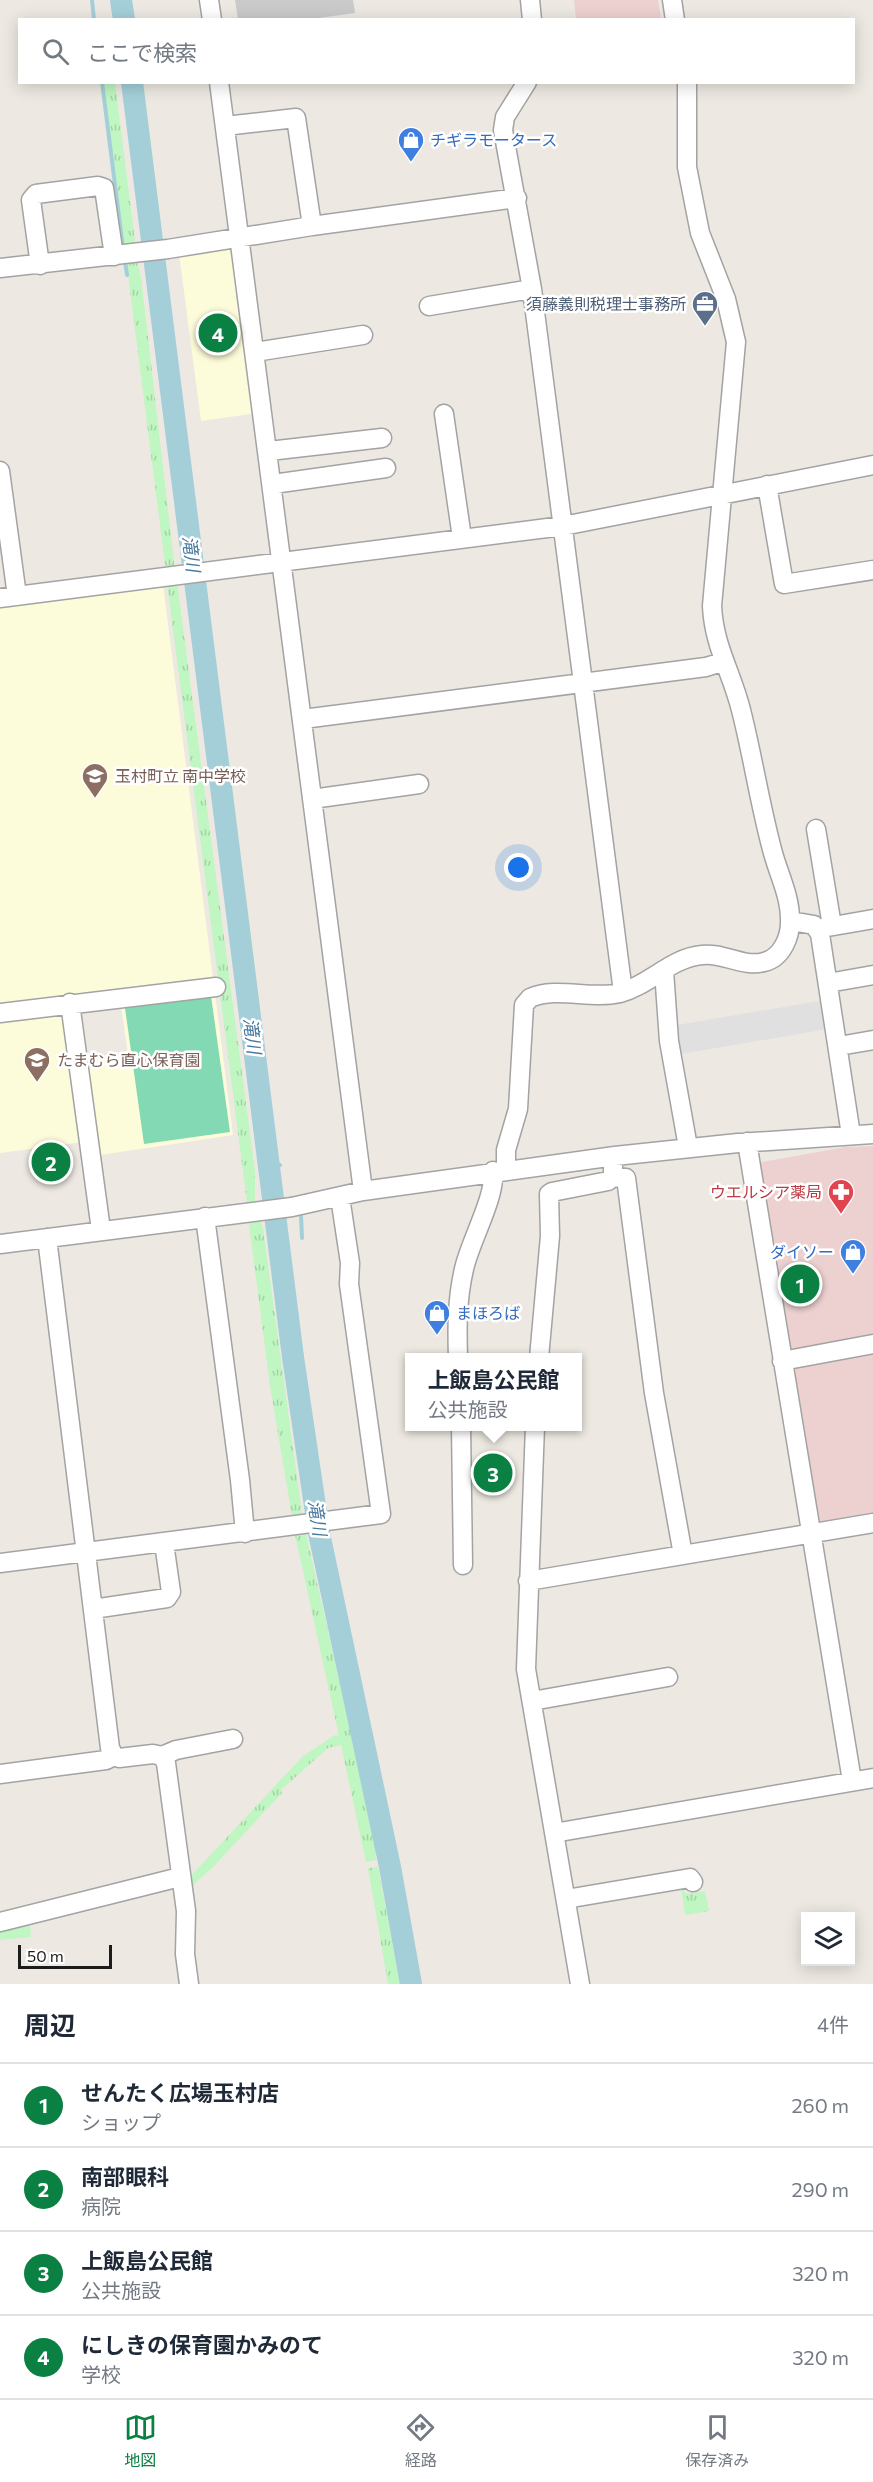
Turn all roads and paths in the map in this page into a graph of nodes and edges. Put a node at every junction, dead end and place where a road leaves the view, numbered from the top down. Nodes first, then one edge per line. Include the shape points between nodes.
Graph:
1 (209, 0) edge
2 (530, 0) edge
3 (672, 0) edge
4 (212, 18) edge
5 (532, 18) edge
6 (675, 18) edge
7 (219, 84) edge
8 (526, 84) edge
9 (687, 84) edge
10 (225, 126) junction
11 (517, 198) junction
12 (312, 226) junction
13 (241, 240) junction
14 (114, 256) junction
15 (40, 266) junction
16 (0, 268) edge
17 (532, 289) junction
18 (429, 306) dead end
19 (363, 335) dead end
20 (255, 352) junction
21 (444, 414) dead end
22 (382, 438) dead end
23 (269, 451) junction
24 (873, 465) edge
25 (386, 468) dead end
26 (0, 471) edge
27 (273, 484) junction
28 (767, 485) junction
29 (723, 493) junction
30 (563, 526) junction
31 (462, 538) junction
32 (283, 564) junction
33 (873, 570) edge
34 (8, 597) edge
35 (722, 662) junction
36 (583, 682) junction
37 (303, 720) junction
38 (419, 784) dead end
39 (312, 800) junction
40 (816, 829) dead end
41 (873, 919) edge
42 (790, 921) junction
43 (825, 928) junction
44 (664, 970) junction
45 (873, 975) edge
46 (828, 983) junction
47 (216, 987) dead end
48 (623, 992) junction
49 (70, 1003) junction
50 (0, 1013) edge
51 (873, 1040) edge
52 (839, 1046) junction
53 (873, 1134) edge
54 (851, 1135) junction
55 (747, 1142) junction
56 (688, 1147) junction
57 (612, 1156) junction
58 (499, 1170) junction
59 (613, 1177) junction
60 (363, 1191) junction
61 (336, 1198) junction
62 (205, 1217) junction
63 (101, 1230) junction
64 (47, 1238) junction
65 (0, 1244) edge
66 (873, 1344) edge
67 (458, 1353) edge
68 (539, 1353) edge
69 (782, 1360) junction
70 (461, 1431) edge
71 (535, 1431) edge
72 (873, 1522) edge
73 (244, 1533) junction
74 (811, 1533) junction
75 (164, 1543) junction
76 (85, 1553) junction
77 (682, 1555) junction
78 (0, 1563) edge
79 (463, 1565) dead end
80 (528, 1581) junction
81 (93, 1609) junction
82 (668, 1677) dead end
83 (532, 1701) junction
84 (233, 1739) dead end
85 (114, 1756) junction
86 (162, 1756) junction
87 (0, 1774) edge
88 (873, 1778) edge
89 (852, 1781) junction
90 (554, 1833) junction
91 (180, 1877) junction
92 (693, 1882) dead end
93 (566, 1899) junction
94 (0, 1923) edge
95 (189, 1984) edge
96 (580, 1984) edge

1 - 4 street
2 - 5 street
3 - 6 street
7 - 10 street
8 - 11 street via 502,123
9 - 29 street via 687,167 700,232 726,299 736,342
10 - 12 street via 296,118
10 - 13 street
11 - 12 street
11 - 17 street
12 - 13 street
13 - 14 street
13 - 20 street
14 - 15 street
14 - 15 street via 104,188 36,194 31,200
15 - 16 street
17 - 18 street
17 - 30 street
19 - 20 street
20 - 23 street
21 - 31 street
22 - 23 street
23 - 27 street
24 - 28 street
25 - 27 street
26 - 34 street
27 - 32 street
28 - 29 street
28 - 33 street via 784,584
29 - 30 street
29 - 35 street via 712,606
30 - 31 street
30 - 36 street
31 - 32 street
32 - 34 street
32 - 37 street
35 - 36 street via 706,668
35 - 42 street via 741,709
36 - 37 street
36 - 48 street
37 - 39 street
38 - 39 street
39 - 60 street
40 - 43 street
41 - 43 street
42 - 43 street
42 - 44 street via 787,939 773,959 761,963 703,954 675,962
43 - 46 street
44 - 48 street
44 - 56 street via 669,1041
45 - 46 street
46 - 52 street
47 - 49 street
48 - 58 street via 601,997 538,994 525,1005 518,1109
49 - 50 street
49 - 63 street
51 - 52 street
52 - 54 street
53 - 54 street
54 - 55 street
55 - 56 street
55 - 69 street
56 - 57 street
57 - 58 street
57 - 59 street
58 - 60 street
58 - 67 street via 464,1268 457,1306
59 - 68 street via 549,1194 550,1236
59 - 77 street via 626,1178 654,1393
60 - 61 street
61 - 62 street
61 - 73 street via 350,1263 349,1284 381,1514
62 - 63 street
62 - 73 street
63 - 64 street
64 - 65 street
64 - 76 street
66 - 69 street
69 - 74 street
70 - 79 street
71 - 80 street
72 - 74 street
73 - 75 street
74 - 77 street
74 - 89 street
75 - 76 street
75 - 81 street via 171,1592 167,1598
76 - 78 street
76 - 81 street
77 - 80 street
80 - 83 street via 525,1650
81 - 85 street
82 - 83 street
83 - 90 street
84 - 86 street
85 - 86 street
85 - 87 street
86 - 91 street
88 - 89 street
89 - 90 street
90 - 93 street
91 - 94 street
91 - 95 street via 186,1911 184,1954
92 - 93 street via 690,1878
93 - 96 street

